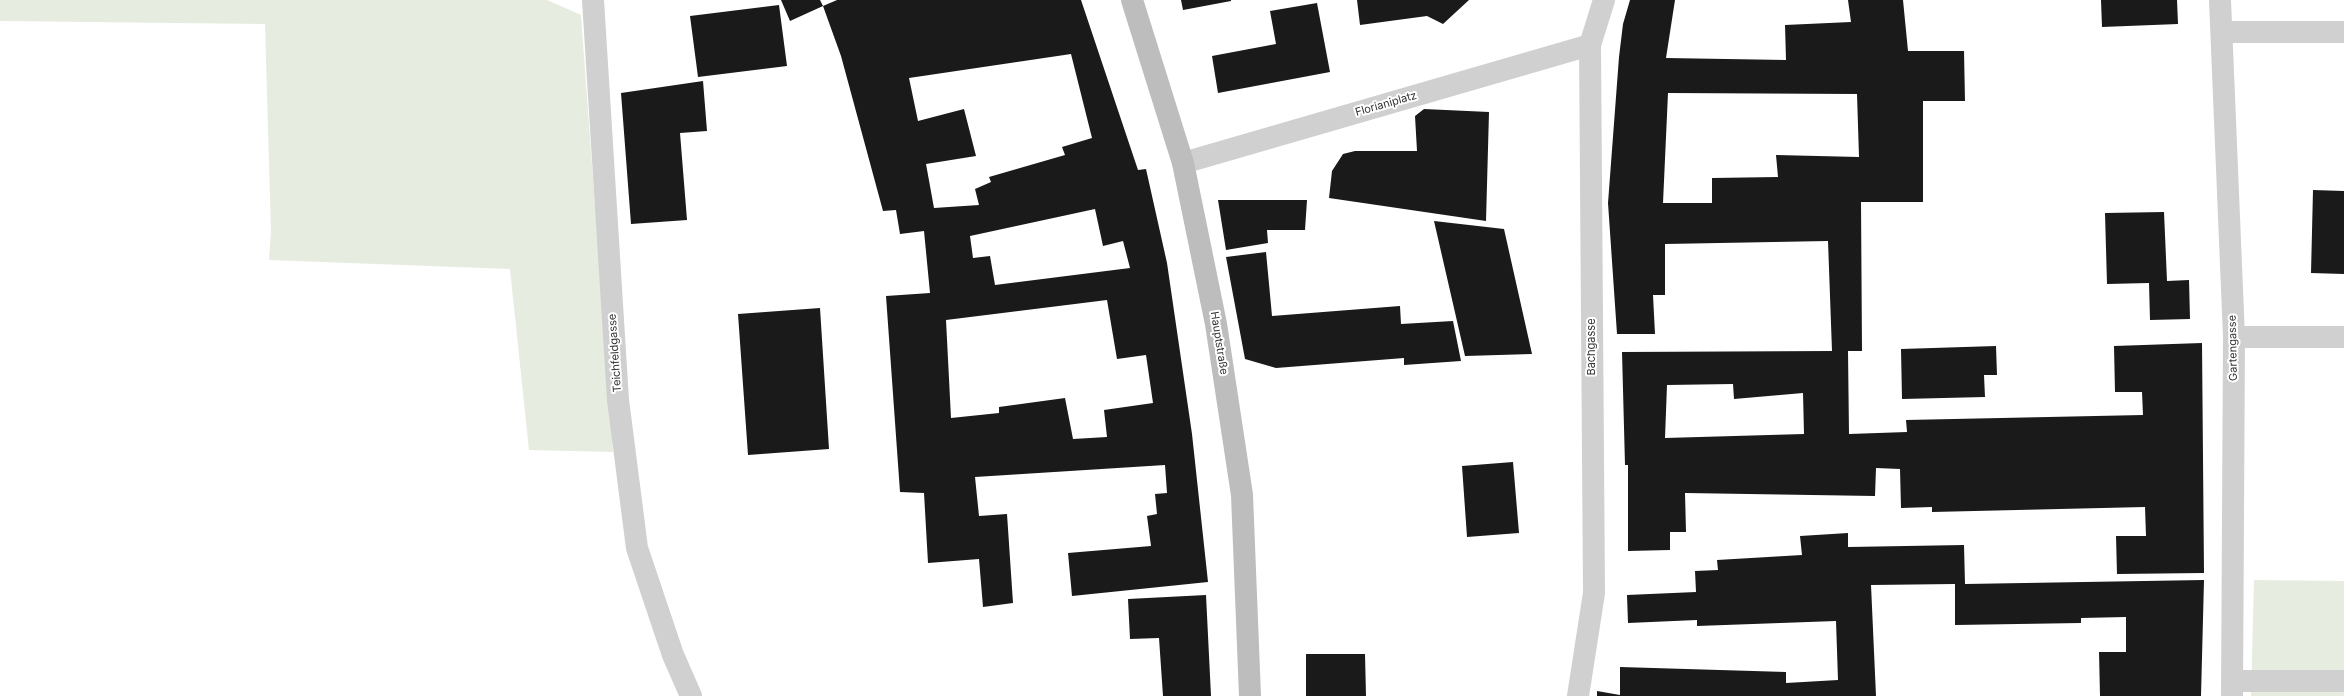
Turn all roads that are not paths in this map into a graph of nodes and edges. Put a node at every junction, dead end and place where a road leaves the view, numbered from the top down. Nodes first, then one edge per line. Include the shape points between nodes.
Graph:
1 (593, 0) edge
2 (1132, 0) edge
3 (1604, 0) edge
4 (2220, 0) edge
5 (2222, 32) junction
6 (2344, 32) edge
7 (1590, 45) junction
8 (1183, 164) junction
9 (2234, 337) junction
10 (2344, 337) edge
11 (2344, 681) edge
12 (2232, 689) edge
13 (691, 696) edge
14 (1250, 696) edge
15 (1578, 696) edge

1 - 13 street, Teichfeldgasse via 618,400 637,548 672,655
2 - 8 street, Hauptstraße
3 - 7 street, Bachgasse
4 - 5 street, Gartengasse
5 - 6 street
5 - 9 street, Gartengasse
7 - 8 street, Florianiplatz
7 - 15 street, Bachgasse via 1594,593
8 - 14 street, Hauptstraße via 1216,324 1242,495
9 - 10 street
9 - 12 street, Gartengasse
11 - 12 street

